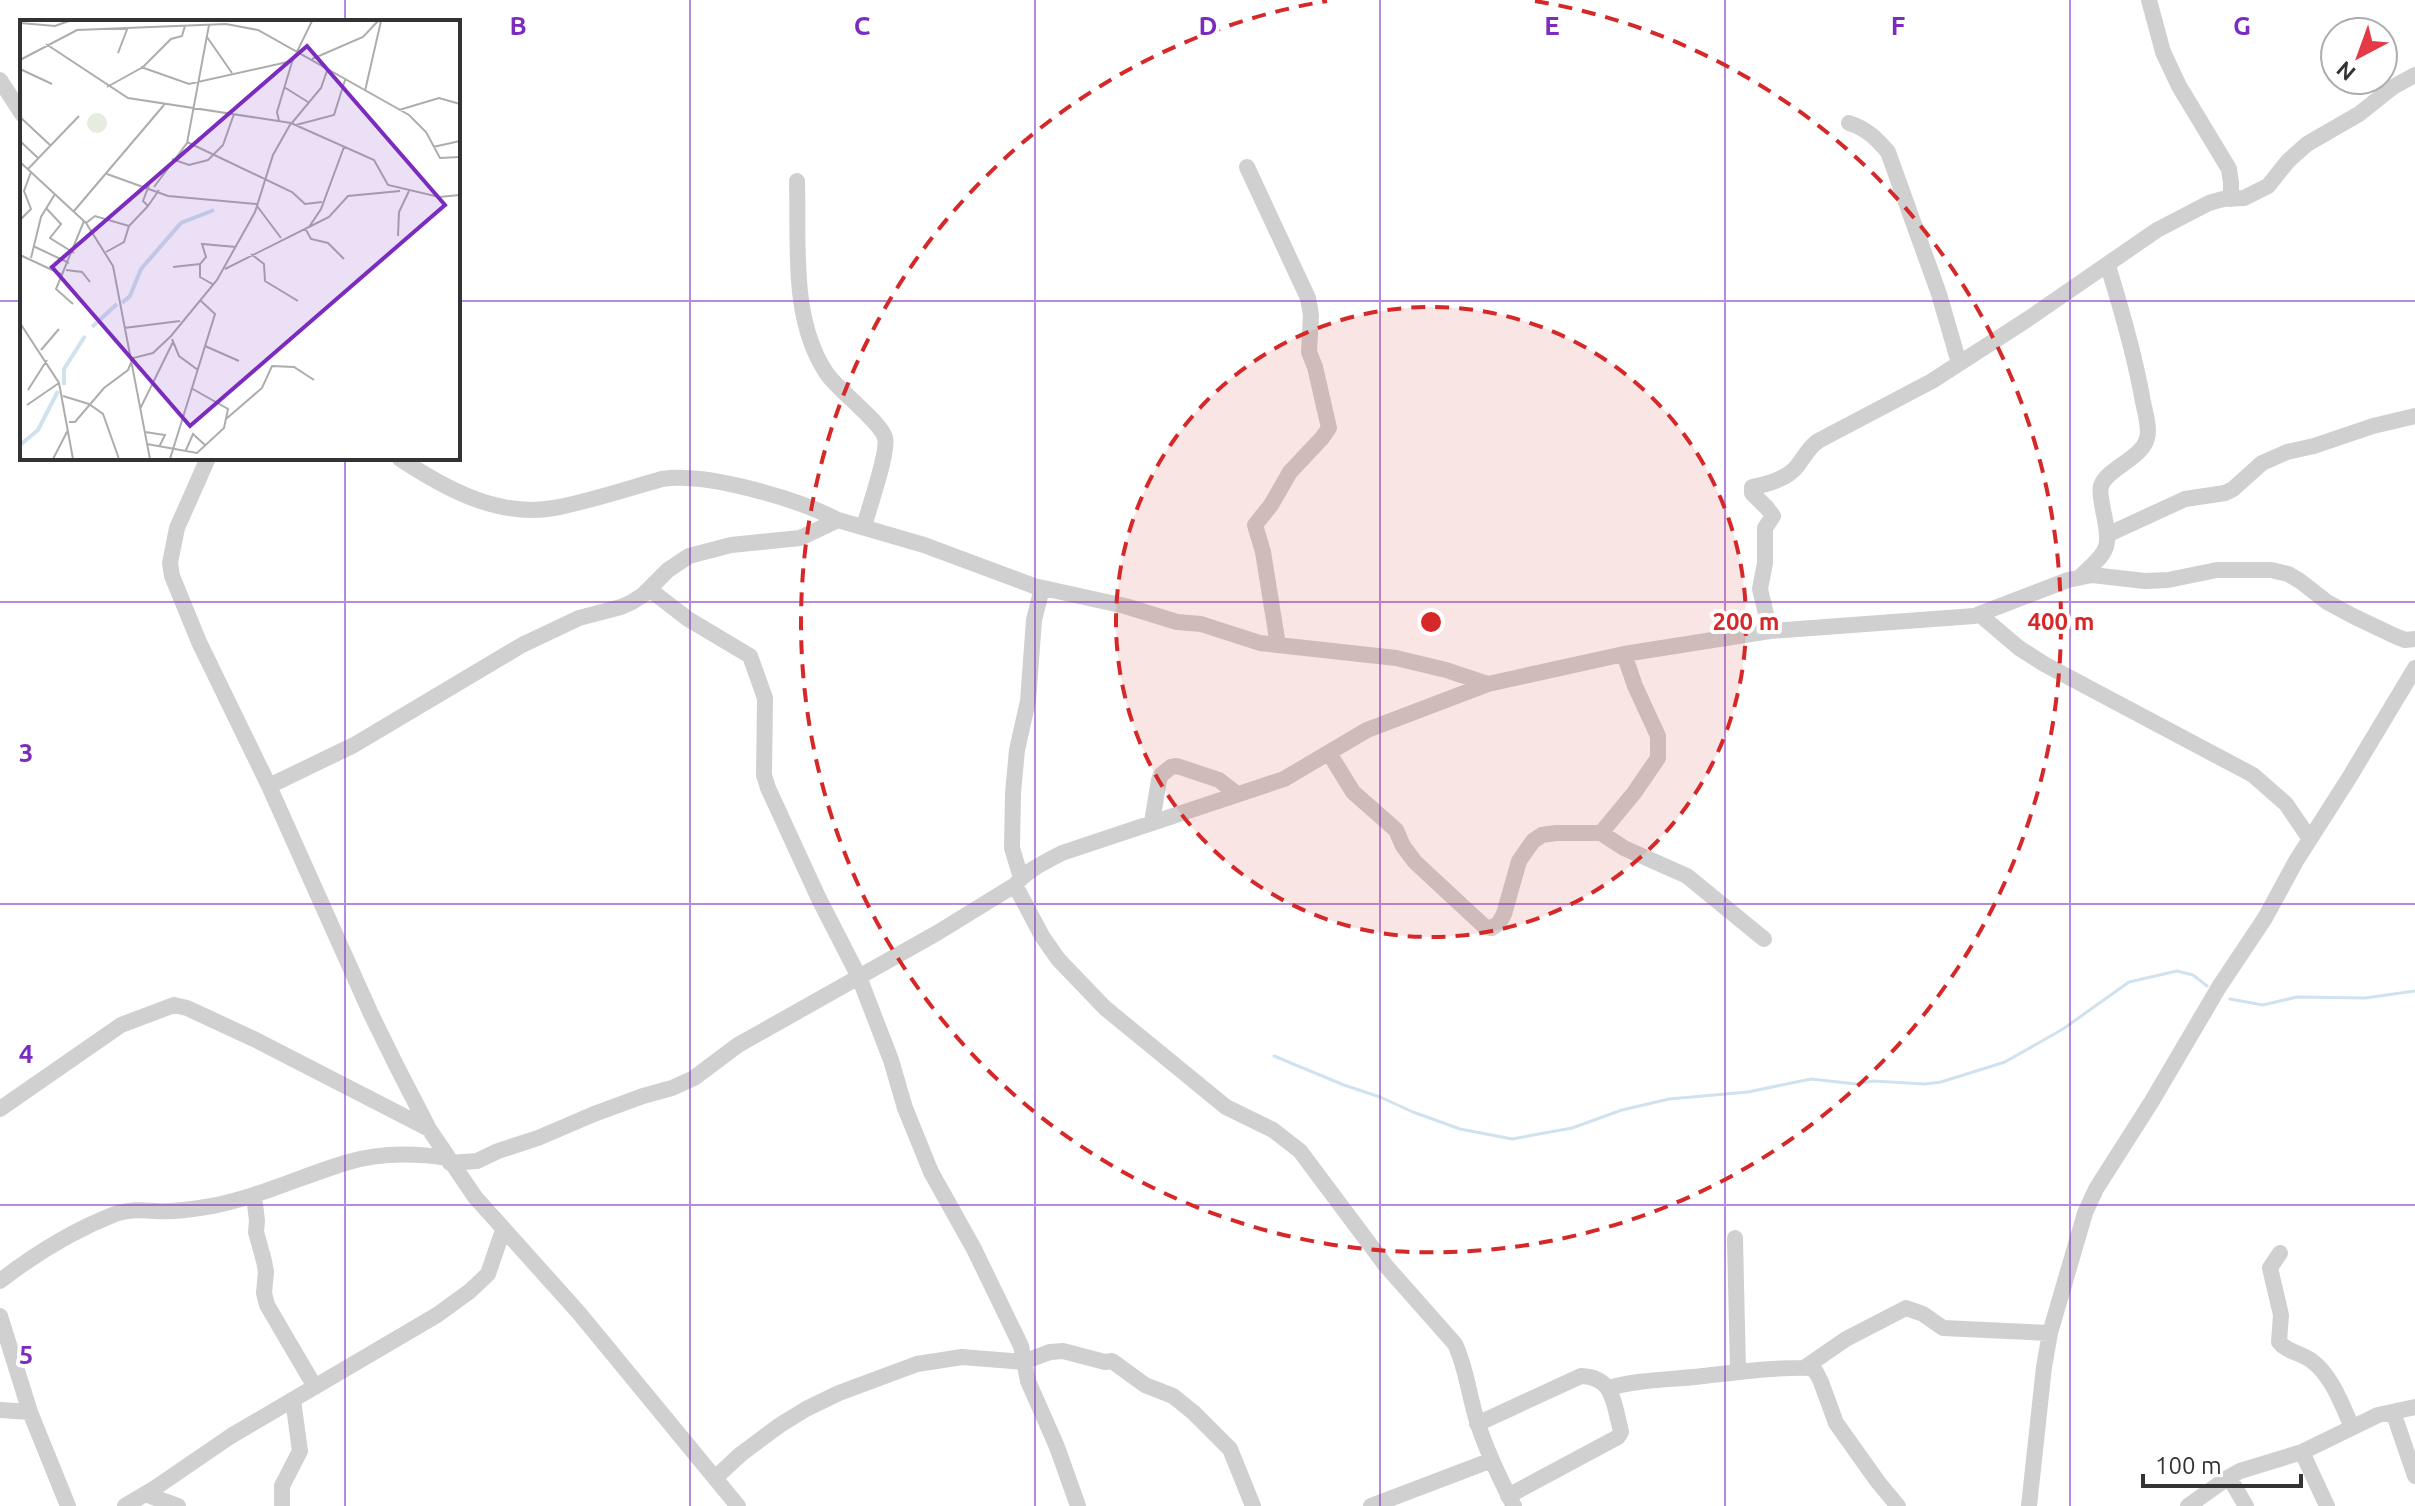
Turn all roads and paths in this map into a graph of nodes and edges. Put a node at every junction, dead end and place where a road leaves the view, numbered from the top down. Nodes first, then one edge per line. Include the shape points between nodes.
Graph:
1 (2149, 0) edge
2 (2415, 75) edge
3 (0, 80) edge
4 (20, 111) edge
5 (1849, 123) dead end
6 (1247, 167) dead end
7 (797, 181) dead end
8 (2231, 199) junction
9 (2108, 266) junction
10 (1959, 363) junction
11 (2415, 416) edge
12 (207, 460) edge
13 (402, 460) edge
14 (838, 520) junction
15 (864, 527) junction
16 (2109, 534) junction
17 (2080, 577) junction
18 (1042, 588) junction
19 (649, 589) junction
20 (1979, 614) junction
21 (1770, 631) junction
22 (2415, 639) edge
23 (1278, 645) junction
24 (1624, 654) junction
25 (2415, 668) edge
26 (1488, 684) junction
27 (1329, 753) junction
28 (269, 786) junction
29 (1237, 794) junction
30 (1152, 822) junction
31 (1601, 833) junction
32 (2310, 839) junction
33 (1018, 881) junction
34 (1764, 939) dead end
35 (859, 977) junction
36 (0, 1109) edge
37 (429, 1129) junction
38 (448, 1160) junction
39 (477, 1161) junction
40 (468, 1187) junction
41 (254, 1195) junction
42 (503, 1230) junction
43 (1735, 1238) dead end
44 (2280, 1253) dead end
45 (0, 1281) edge
46 (0, 1316) edge
47 (2050, 1333) junction
48 (1023, 1362) junction
49 (1804, 1368) junction
50 (1738, 1371) junction
51 (315, 1387) junction
52 (1609, 1388) junction
53 (293, 1400) junction
54 (2415, 1407) edge
55 (0, 1410) edge
56 (30, 1412) junction
57 (2393, 1412) junction
58 (1477, 1424) junction
59 (2352, 1427) junction
60 (2302, 1452) junction
61 (1492, 1460) junction
62 (2415, 1476) edge
63 (2229, 1477) junction
64 (715, 1478) junction
65 (145, 1494) junction
66 (1511, 1501) edge
67 (68, 1506) edge
68 (125, 1506) edge
69 (178, 1506) edge
70 (282, 1506) edge
71 (738, 1506) edge
72 (1078, 1506) edge
73 (1253, 1506) edge
74 (1371, 1506) edge
75 (1898, 1506) edge
76 (2029, 1506) edge
77 (2188, 1506) edge
78 (2246, 1506) edge
79 (2327, 1506) edge

1 - 8 street via 2179,86 2229,169
2 - 8 street via 2298,150 2268,186
3 - 4 street
5 - 10 street via 1863,127 1888,152
6 - 23 street via 1308,298 1309,352 1329,428 1290,472 1255,525
7 - 15 street via 801,293 812,343 836,385 879,427 886,442
8 - 9 street via 2209,203 2157,230
9 - 10 street
9 - 16 street via 2147,430 2143,446 2100,489
10 - 21 street via 1810,446 1791,472 1752,487 1773,516 1765,528 1760,589
11 - 16 street via 2287,452 2262,463 2225,493 2185,499
12 - 28 street via 177,528 172,576
13 - 14 street via 457,492 505,507 552,509 679,476 766,494
14 - 15 street
14 - 19 street via 800,538 731,545 689,556
15 - 18 street
16 - 17 street via 2106,550
17 - 20 street
17 - 22 street via 2145,581 2217,570 2271,570 2288,574 2353,616 2405,640
18 - 23 street
18 - 33 street via 1013,793 1012,848
19 - 28 street via 621,607 579,618 522,645 354,745
19 - 35 street via 750,656 765,698 768,788
20 - 21 street
20 - 32 street via 2044,664 2253,775 2286,804
21 - 24 street
23 - 26 street via 1396,658
24 - 26 street
24 - 31 street via 1658,736 1658,758
25 - 32 street
26 - 27 street via 1367,730
27 - 29 street via 1284,779
27 - 31 street via 1353,792 1396,830 1415,862 1485,927 1499,923 1519,861 1533,841 1556,833
28 - 37 street
29 - 30 street
29 - 30 street via 1206,775 1171,767 1159,780
30 - 33 street via 1062,853
31 - 34 street via 1687,876
32 - 47 street via 2096,1189
33 - 35 street
33 - 58 street via 1042,936 1105,1008 1226,1107 1273,1130 1300,1151 1386,1266 1455,1344
35 - 39 street via 738,1045 694,1078
35 - 48 street via 931,1172 1011,1324
36 - 37 street via 121,1025 174,1005 233,1029
37 - 38 street
38 - 39 street
38 - 40 street
38 - 41 street via 409,1154 347,1162
39 - 40 street
40 - 42 street
41 - 45 street via 208,1207 118,1213 43,1251
41 - 51 street via 266,1272 264,1293
42 - 51 street via 488,1274 470,1291
42 - 64 street
43 - 50 street
44 - 59 street via 2270,1268 2281,1315 2279,1342 2323,1372
46 - 56 street
47 - 49 street via 1943,1328 1906,1308
47 - 76 street
48 - 64 street via 936,1360 839,1393 780,1425
48 - 72 street
48 - 73 street via 1069,1351 1112,1361 1145,1385 1173,1396 1230,1449
49 - 50 street
49 - 75 street via 1816,1372 1836,1423
50 - 52 street
51 - 53 street
52 - 58 street via 1592,1376 1581,1376
52 - 66 street via 1618,1437
53 - 65 street
53 - 70 street via 300,1451 282,1486
54 - 57 street
55 - 56 street
56 - 67 street
57 - 59 street
57 - 62 street
58 - 61 street
59 - 60 street
60 - 63 street
60 - 79 street
61 - 66 street
61 - 74 street
63 - 77 street
63 - 78 street
64 - 71 street
65 - 68 street
65 - 69 street

